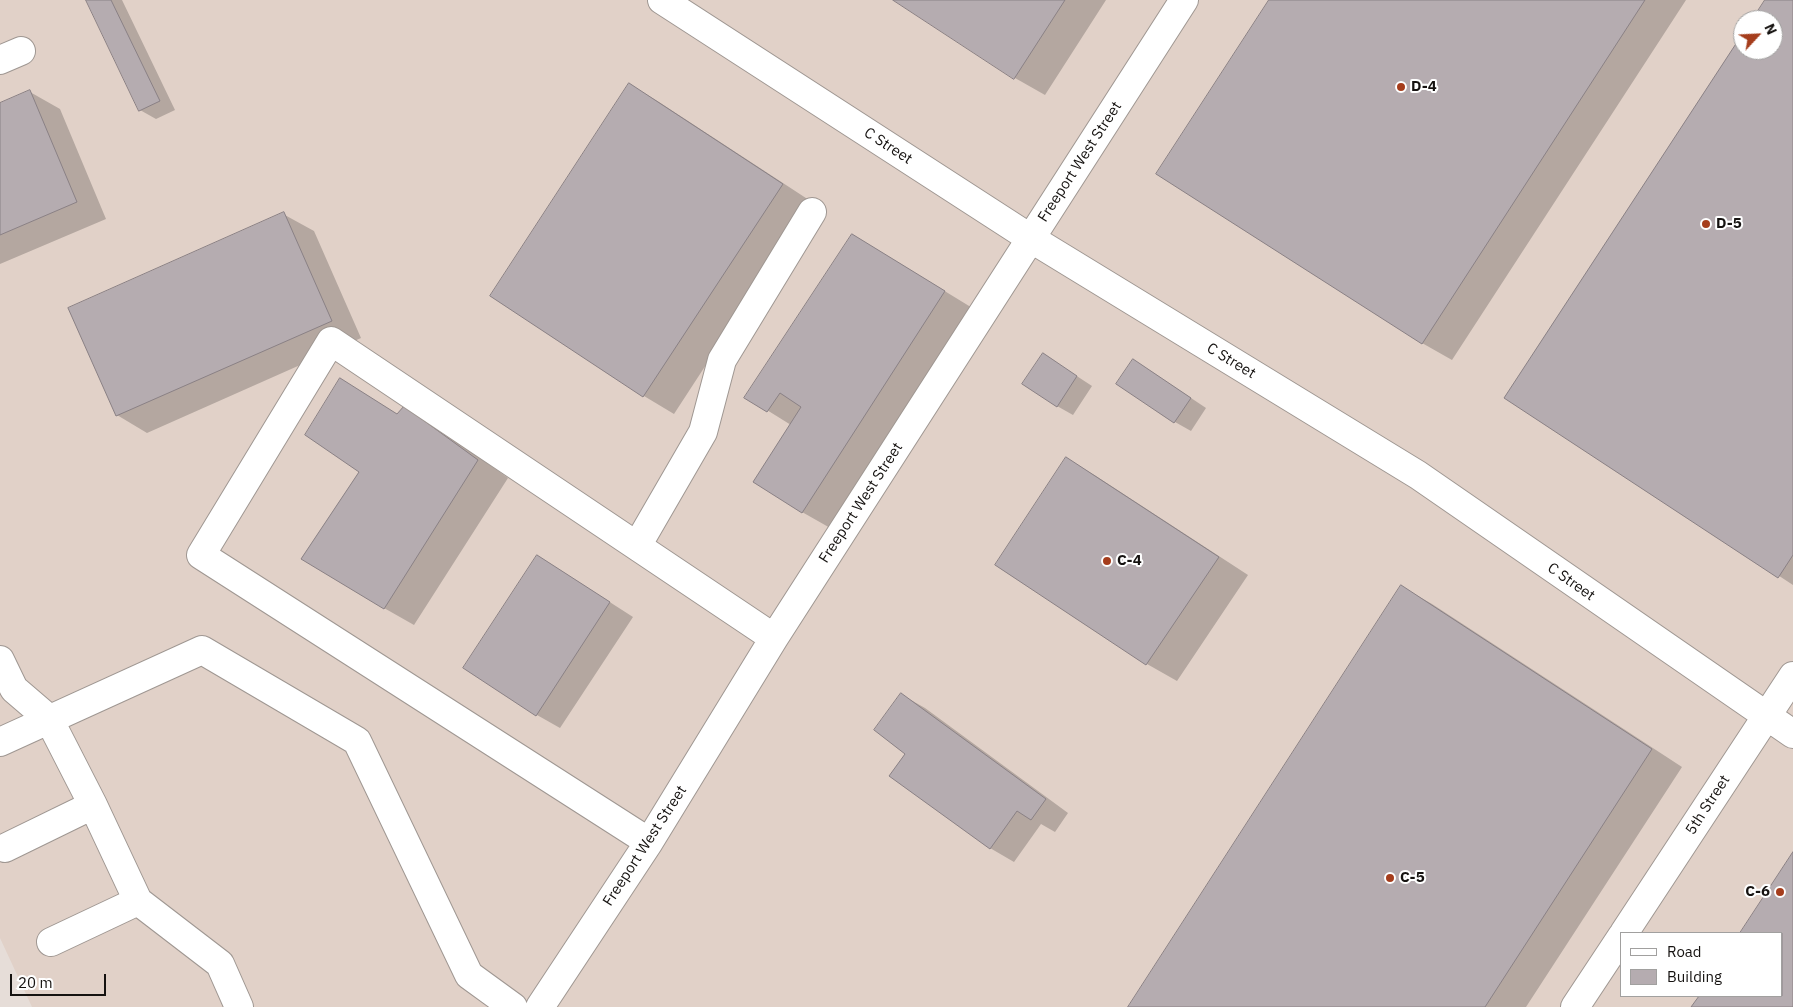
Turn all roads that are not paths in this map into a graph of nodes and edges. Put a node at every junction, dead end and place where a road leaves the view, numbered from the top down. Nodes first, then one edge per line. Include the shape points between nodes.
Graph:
1 (662, 0) edge
2 (1184, 0) edge
3 (812, 212) dead end
4 (1030, 238) junction
5 (637, 546) junction
6 (774, 638) junction
7 (0, 660) edge
8 (1793, 676) edge
9 (1766, 717) junction
10 (49, 719) junction
11 (1793, 734) edge
12 (0, 742) edge
13 (94, 805) junction
14 (649, 842) junction
15 (5, 848) dead end
16 (138, 901) junction
17 (1625, 932) edge
18 (1620, 940) edge
19 (51, 942) dead end
20 (239, 1007) edge
21 (514, 1007) edge
22 (540, 1007) edge
23 (1575, 1007) edge

1 - 4 lane, C Street
2 - 4 lane, Freeport West Street
3 - 5 lane via 722,360 703,432
4 - 6 lane, Freeport West Street
4 - 9 lane, C Street via 1418,475
5 - 6 lane
5 - 14 lane via 331,341 201,555
6 - 14 lane, Freeport West Street
7 - 10 lane via 14,689
8 - 9 lane, 5th Street
9 - 11 lane, C Street
9 - 17 lane, 5th Street
10 - 12 lane
10 - 13 lane
10 - 21 lane via 202,650 357,741 468,975
13 - 15 lane
13 - 16 lane
14 - 22 lane, Freeport West Street
16 - 19 lane
16 - 20 lane via 220,964
18 - 23 lane, 5th Street

